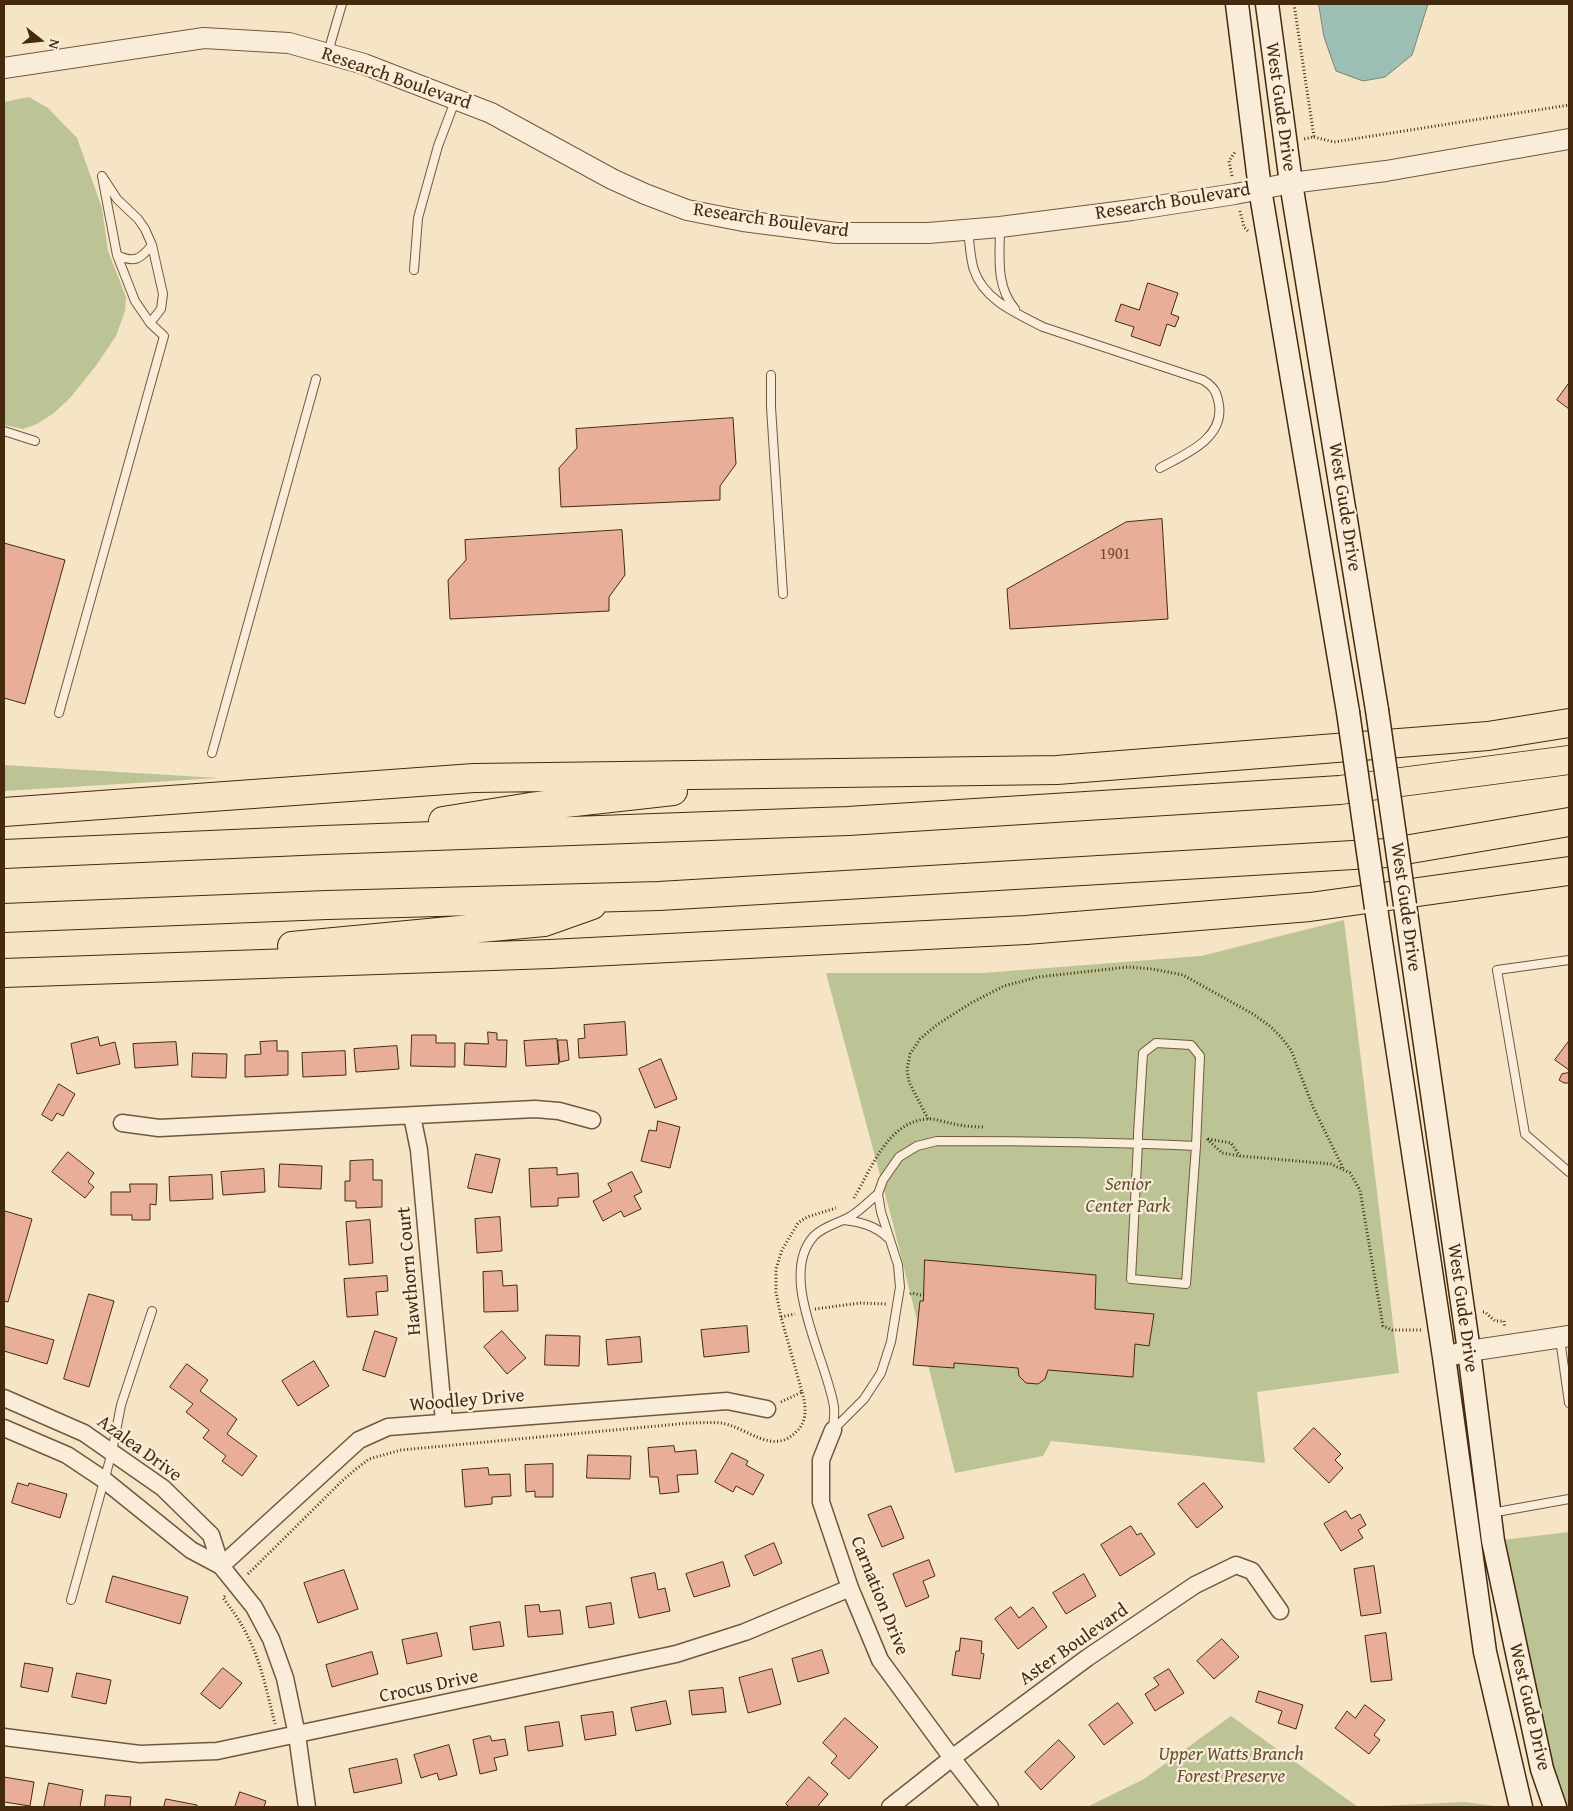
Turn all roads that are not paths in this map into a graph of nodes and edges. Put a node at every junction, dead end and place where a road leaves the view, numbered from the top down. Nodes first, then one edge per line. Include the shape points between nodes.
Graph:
1 (342, 4) edge
2 (1236, 4) edge
3 (1267, 4) edge
4 (327, 54) junction
5 (4, 68) edge
6 (456, 99) junction
7 (1569, 139) edge
8 (1291, 183) junction
9 (1260, 189) junction
10 (1000, 227) junction
11 (967, 230) junction
12 (152, 245) junction
13 (117, 255) junction
14 (414, 270) dead end
15 (1021, 316) junction
16 (150, 323) junction
17 (771, 374) dead end
18 (316, 379) dead end
19 (4, 431) edge
20 (35, 441) dead end
21 (1160, 468) dead end
22 (783, 594) dead end
23 (59, 713) dead end
24 (1569, 724) edge
25 (212, 753) dead end
26 (1569, 760) edge
27 (836, 773) junction
28 (4, 812) edge
29 (1569, 822) edge
30 (324, 840) junction
31 (4, 854) edge
32 (1569, 871) edge
33 (618, 896) junction
34 (4, 918) edge
35 (1569, 960) edge
36 (11, 972) edge
37 (412, 1116) junction
38 (592, 1120) dead end
39 (122, 1123) dead end
40 (1196, 1142) junction
41 (1138, 1143) junction
42 (1569, 1172) edge
43 (878, 1194) junction
44 (842, 1219) junction
45 (890, 1239) junction
46 (152, 1311) dead end
47 (1564, 1337) edge
48 (1469, 1351) junction
49 (1444, 1357) junction
50 (4, 1398) edge
51 (1569, 1403) edge
52 (767, 1409) road end
53 (444, 1422) junction
54 (4, 1428) edge
55 (833, 1430) junction
56 (112, 1452) junction
57 (103, 1480) junction
58 (1569, 1499) edge
59 (1489, 1513) junction
60 (221, 1566) junction
61 (850, 1588) junction
62 (71, 1600) dead end
63 (1280, 1611) dead end
64 (296, 1736) junction
65 (4, 1737) edge
66 (952, 1758) junction
67 (308, 1807) edge
68 (890, 1807) edge
69 (990, 1807) edge
70 (1521, 1807) edge
71 (1554, 1807) edge

1 - 4 lane
2 - 9 main road, West Gude Drive
3 - 8 main road, West Gude Drive
4 - 5 street, Research Boulevard via 289,43 204,38
4 - 6 street, Research Boulevard via 364,64
6 - 11 street, Research Boulevard via 491,113 612,180 687,210 837,233
6 - 14 lane via 438,146 418,218
7 - 8 street, Research Boulevard via 1386,171
8 - 9 street, Research Boulevard
8 - 48 main road, West Gude Drive, bridge via 1377,710
9 - 10 street, Research Boulevard
9 - 49 main road, West Gude Drive, bridge via 1348,712
10 - 11 street, Research Boulevard
10 - 15 lane via 1003,290
11 - 15 lane via 974,269 981,286 990,296
12 - 13 lane via 134,260
12 - 13 lane via 138,219 116,199 102,176
12 - 16 lane via 163,294 161,308
13 - 16 lane via 135,301
15 - 21 lane via 1043,327 1213,386 1220,410 1212,434 1206,442
16 - 23 lane via 164,336
17 - 22 lane
18 - 25 lane
19 - 20 lane
24 - 27 highway via 1488,736 1057,770
26 - 30 highway via 1340,790 848,821
27 - 28 highway via 474,778
27 - 30 highway via 530,807
29 - 33 highway via 1387,853
30 - 31 highway
32 - 36 highway via 1310,907 1026,930 550,954
33 - 34 highway
33 - 36 highway via 544,922
35 - 42 lane via 1497,970 1525,1134
37 - 38 street via 535,1109 559,1111
37 - 39 street via 159,1128
37 - 53 street, Hawthorn Court via 420,1150
40 - 41 lane
40 - 41 lane via 1200,1056 1191,1045 1156,1043 1143,1053
40 - 41 lane via 1186,1284 1131,1279
41 - 43 lane via 937,1141 917,1146 899,1157 883,1180
43 - 44 lane via 851,1216
43 - 45 lane
44 - 45 lane via 866,1224
44 - 55 lane via 815,1235 806,1248 799,1269 801,1295 834,1408
45 - 55 lane via 898,1264 900,1287 891,1342 881,1373 864,1399
46 - 56 lane via 121,1405
47 - 48 street
47 - 51 lane
48 - 49 street
48 - 59 main road, West Gude Drive
49 - 70 main road, West Gude Drive via 1485,1652
50 - 56 street, Azalea Drive via 84,1433
52 - 53 street, Woodley Drive via 727,1401
53 - 60 street, Woodley Drive via 388,1428 359,1440
54 - 57 street, Azalea Drive via 67,1455
55 - 61 street, Carnation Drive via 821,1460 821,1502
56 - 57 lane
56 - 60 street, Azalea Drive via 163,1488 210,1535
57 - 60 street, Azalea Drive via 191,1550
57 - 62 lane
58 - 59 lane
59 - 71 main road, West Gude Drive via 1518,1662
60 - 64 street, Azalea Drive via 254,1607 271,1638 285,1678
61 - 64 street, Crocus Drive via 745,1632 676,1654
61 - 66 street, Carnation Drive via 880,1660
63 - 66 street, Aster Boulevard via 1252,1571 1236,1565 1195,1585 1088,1658
64 - 65 street, Crocus Drive via 216,1751 140,1754
64 - 67 street, Azalea Drive
66 - 68 street, Aster Boulevard
66 - 69 street, Carnation Drive

